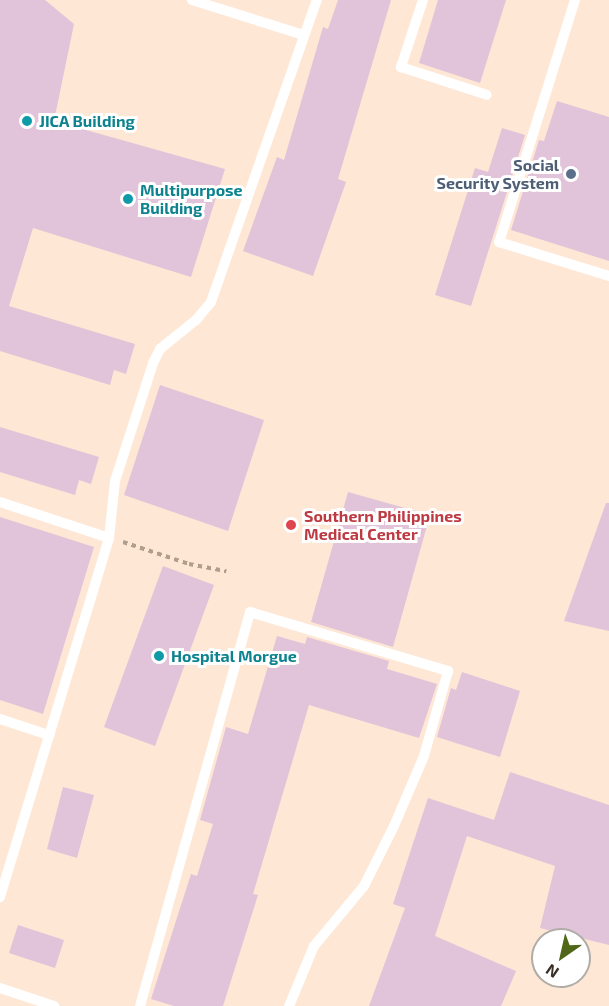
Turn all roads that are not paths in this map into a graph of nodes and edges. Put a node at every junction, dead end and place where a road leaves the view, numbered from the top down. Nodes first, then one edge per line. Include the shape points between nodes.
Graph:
1 (192, 0) edge
2 (317, 0) edge
3 (423, 0) edge
4 (575, 0) edge
5 (304, 35) junction
6 (487, 95) dead end
7 (609, 276) edge
8 (0, 502) edge
9 (109, 538) junction
10 (0, 719) edge
11 (50, 735) junction
12 (0, 897) edge
13 (0, 988) edge
14 (54, 1006) edge
15 (140, 1006) edge
16 (290, 1006) edge

1 - 5 lane
2 - 5 lane
3 - 6 lane via 401,67
4 - 7 lane via 499,242
5 - 9 lane via 211,302 196,320 160,349 153,363 115,481
8 - 9 lane
9 - 11 lane
10 - 11 lane
11 - 12 lane
13 - 14 lane
15 - 16 lane via 250,612 448,671 424,756 394,826 364,886 314,946

